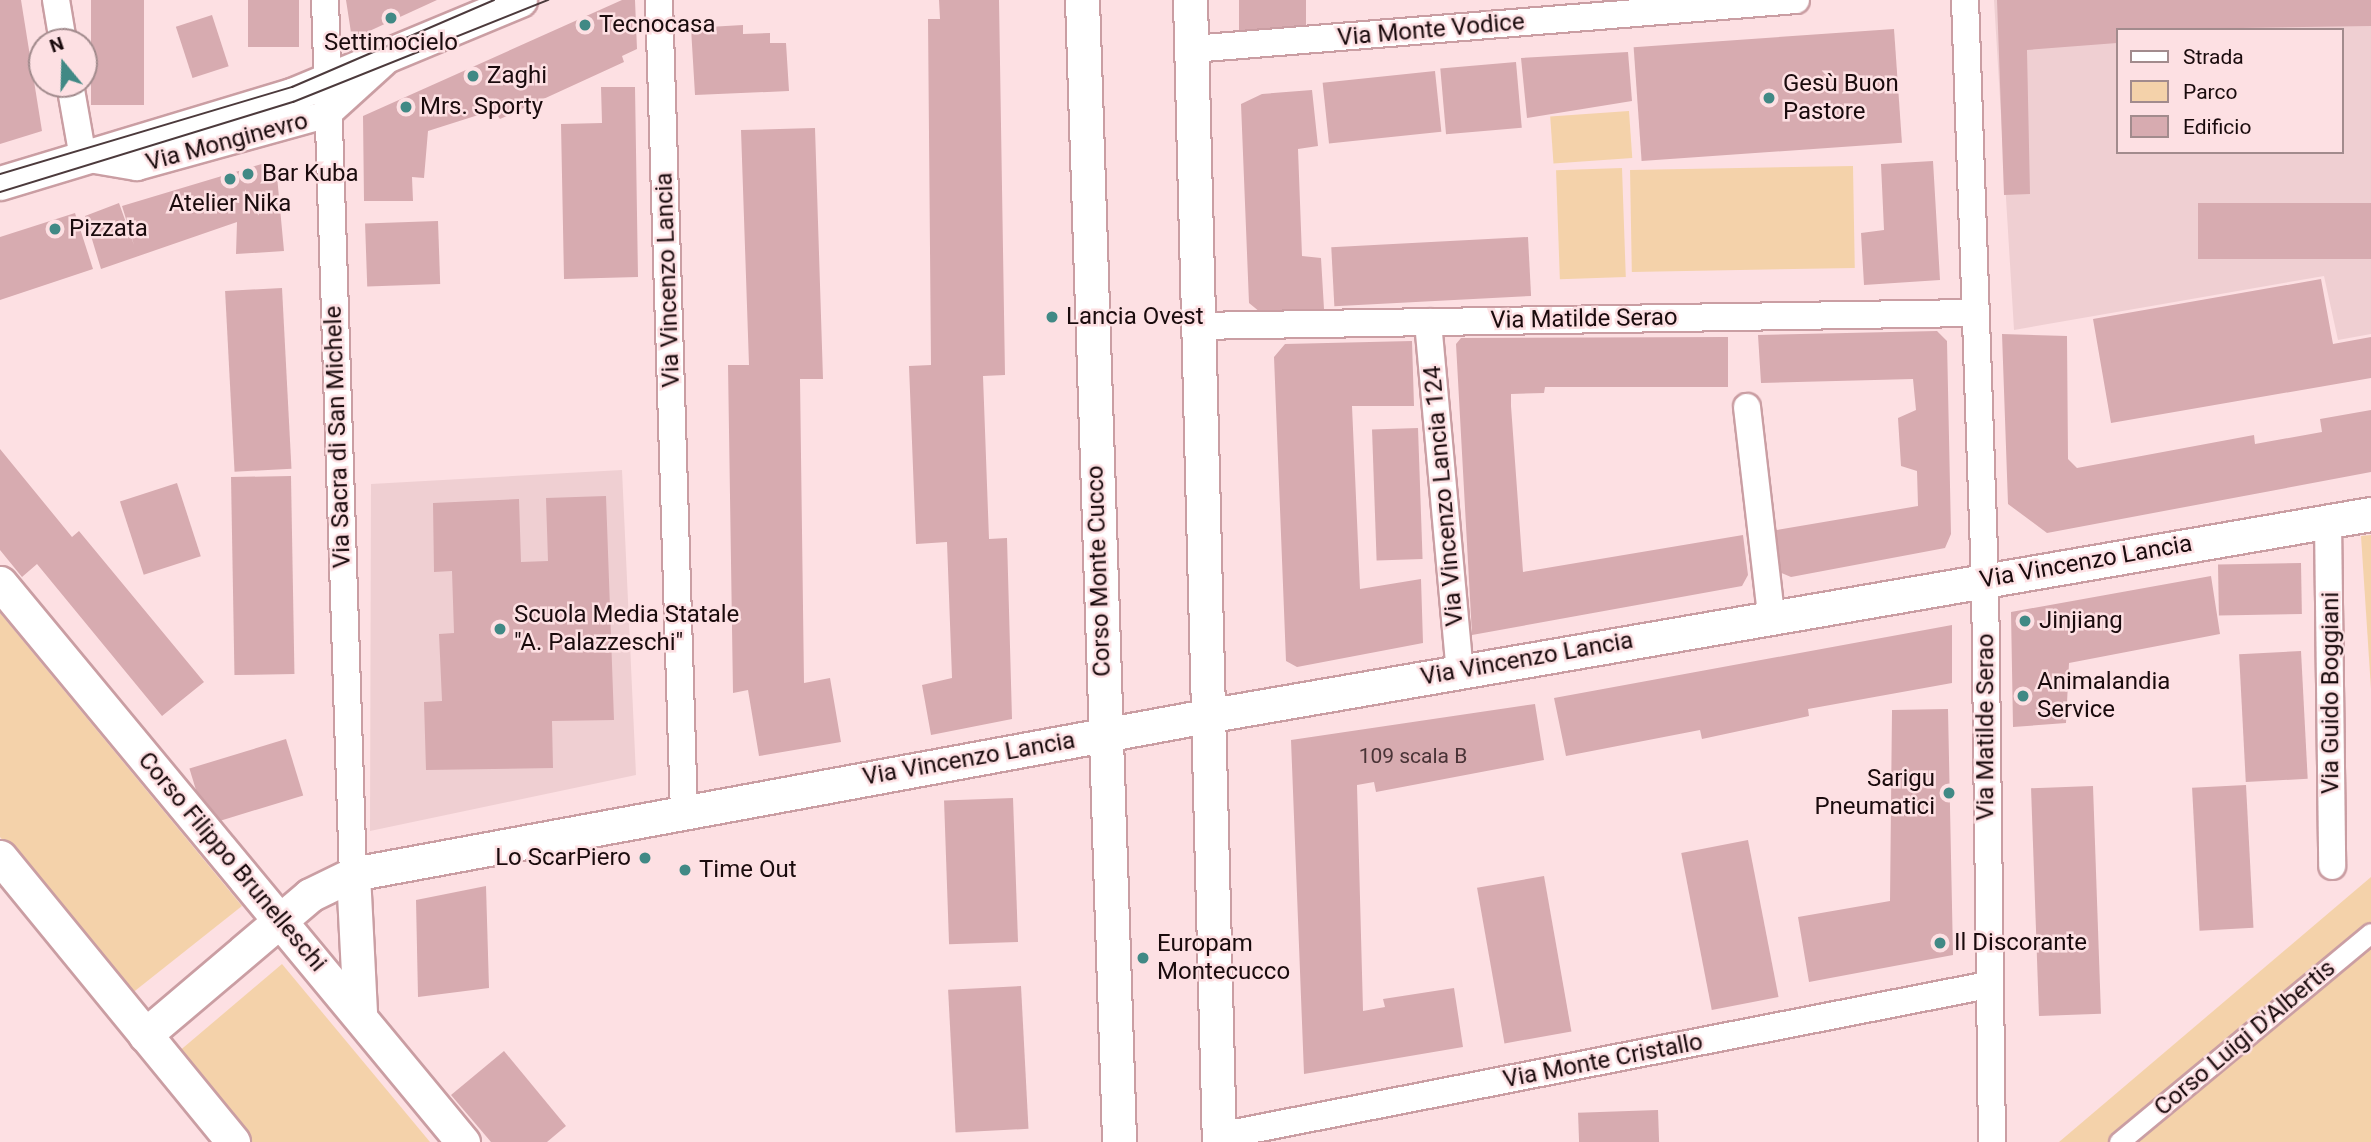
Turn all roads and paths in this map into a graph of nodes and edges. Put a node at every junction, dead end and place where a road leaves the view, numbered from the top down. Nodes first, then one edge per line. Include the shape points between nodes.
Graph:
1 (56, 0) edge
2 (325, 0) edge
3 (520, 0) edge
4 (660, 0) edge
5 (1082, 0) edge
6 (1190, 0) edge
7 (1796, 0) edge
8 (1965, 0) edge
9 (61, 28) edge
10 (1192, 49) junction
11 (72, 98) edge
12 (328, 98) junction
13 (83, 158) junction
14 (0, 183) edge
15 (1973, 313) junction
16 (1428, 321) junction
17 (1195, 326) junction
18 (1747, 407) dead end
19 (2371, 514) edge
20 (2328, 520) junction
21 (1985, 580) junction
22 (0, 583) edge
23 (1771, 617) junction
24 (1460, 671) junction
25 (1206, 716) junction
26 (1103, 735) junction
27 (684, 812) junction
28 (0, 857) edge
29 (2332, 866) dead end
30 (353, 874) junction
31 (280, 920) junction
32 (2371, 933) edge
33 (1988, 985) junction
34 (360, 1013) junction
35 (145, 1035) junction
36 (1219, 1139) edge
37 (233, 1142) edge
38 (463, 1142) edge
39 (1119, 1142) edge
40 (1992, 1142) edge
41 (2119, 1142) edge

1 - 9 street
2 - 12 street, Via Sacra di San Michele
3 - 12 street, Via Monginevro via 391,57
4 - 27 street, Via Vincenzo Lancia
5 - 26 street, Corso Monte Cucco
6 - 10 street
7 - 10 street, Via Monte Vodice
8 - 15 street, Via Matilde Serao
10 - 17 street
11 - 13 street
12 - 13 street, Via Monginevro
12 - 30 street, Via Sacra di San Michele
13 - 14 street, Via Monginevro
15 - 16 street, Via Matilde Serao
15 - 21 street, Via Matilde Serao
16 - 17 street, Via Matilde Serao
16 - 24 street, Via Vincenzo Lancia 124
17 - 25 street
18 - 23 street
19 - 20 street, Via Vincenzo Lancia
20 - 21 street, Via Vincenzo Lancia
20 - 29 street, Via Guido Boggiani
21 - 23 street, Via Vincenzo Lancia
21 - 33 street, Via Matilde Serao
22 - 31 street, Corso Filippo Brunelleschi
23 - 24 street, Via Vincenzo Lancia
24 - 25 street, Via Vincenzo Lancia
25 - 26 street, Via Vincenzo Lancia
25 - 36 street
26 - 27 street, Via Vincenzo Lancia
26 - 39 street, Corso Monte Cucco
27 - 30 street, Via Vincenzo Lancia
28 - 35 street
30 - 31 street, Via Vincenzo Lancia via 310,895
30 - 34 street
31 - 34 street, Corso Filippo Brunelleschi
31 - 35 street, Via Vincenzo Lancia
32 - 41 street, Corso Luigi D'Albertis
33 - 36 street, Via Monte Cristallo
33 - 40 street, Via Matilde Serao
34 - 38 street, Corso Filippo Brunelleschi
35 - 37 street

